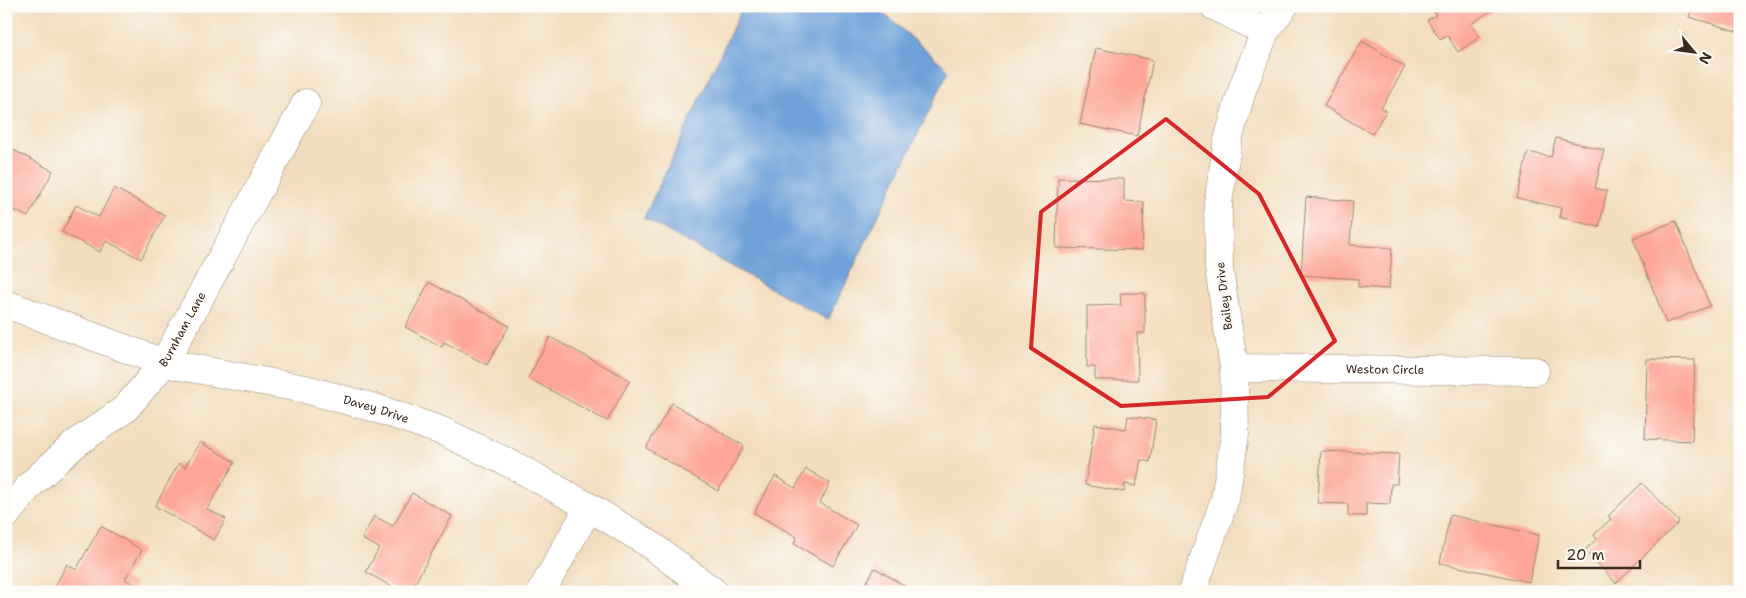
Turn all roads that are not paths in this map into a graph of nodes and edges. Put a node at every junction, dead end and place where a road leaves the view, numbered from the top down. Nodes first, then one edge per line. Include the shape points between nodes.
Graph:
1 (1214, 6) edge
2 (1284, 6) edge
3 (1265, 32) junction
4 (306, 103) dead end
5 (6, 304) edge
6 (164, 363) junction
7 (1234, 368) junction
8 (1535, 371) dead end
9 (589, 507) junction
10 (6, 515) edge
11 (541, 592) edge
12 (714, 592) edge
13 (1192, 592) edge

1 - 3 street
2 - 3 street, Bailey Drive
3 - 7 street, Bailey Drive via 1228,140 1218,203 1219,269
4 - 6 street, Burnham Lane
5 - 6 street, Davey Drive
6 - 9 street, Davey Drive via 305,389 375,408 442,431
6 - 10 street, Burnham Lane via 125,409 75,444 30,485
7 - 8 street, Weston Circle
7 - 13 street, Bailey Drive via 1235,435 1225,499
9 - 11 street
9 - 12 street, Davey Drive via 645,541

